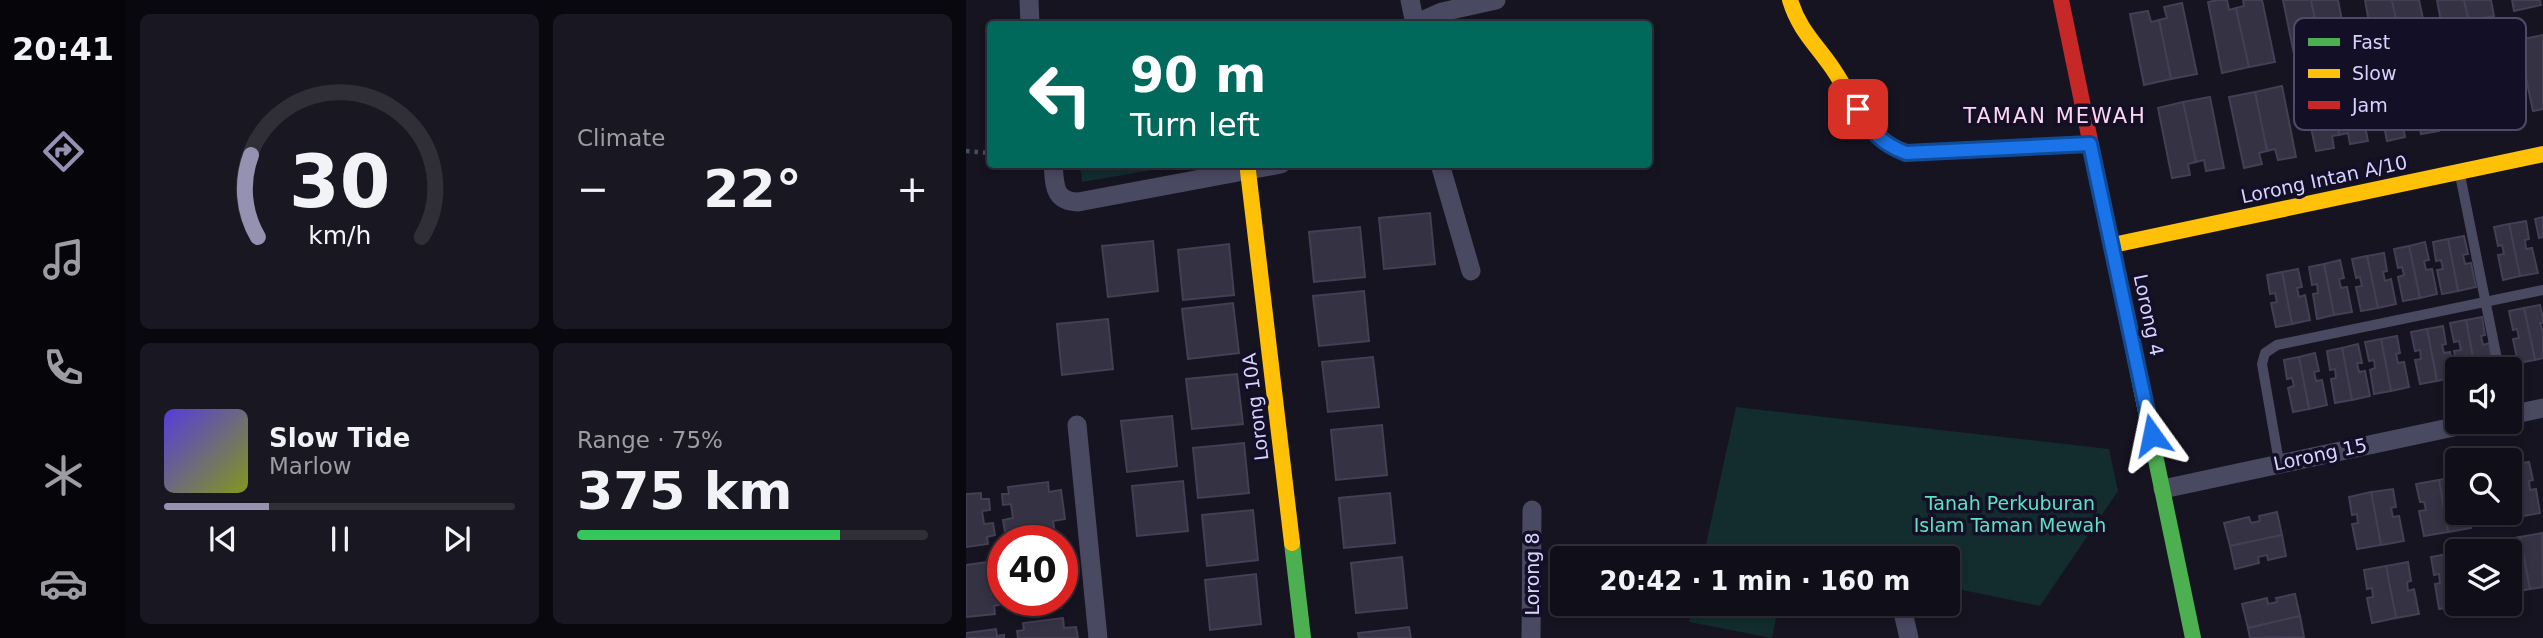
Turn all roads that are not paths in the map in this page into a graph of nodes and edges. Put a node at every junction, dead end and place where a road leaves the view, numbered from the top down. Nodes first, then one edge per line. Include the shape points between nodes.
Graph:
1 (1029, 0) edge
2 (1410, 0) edge
3 (1496, 0) edge
4 (1790, 0) edge
5 (2061, 0) edge
6 (1030, 21) edge
7 (1414, 21) edge
8 (1422, 21) edge
9 (2090, 144) junction
10 (2543, 154) edge
11 (1053, 168) edge
12 (1262, 168) edge
13 (1441, 168) edge
14 (1248, 171) junction
15 (2459, 172) junction
16 (2113, 245) junction
17 (1471, 271) dead end
18 (2543, 290) edge
19 (2486, 303) junction
20 (2497, 357) edge
21 (2543, 408) edge
22 (2522, 412) edge
23 (1077, 425) dead end
24 (2445, 428) edge
25 (2280, 462) junction
26 (2163, 489) junction
27 (1532, 510) dead end
28 (1904, 616) edge
29 (1098, 638) edge
30 (1303, 638) edge
31 (1531, 638) edge
32 (1909, 638) edge
33 (2193, 638) edge

1 - 6 street
2 - 7 street
3 - 8 street
4 - 9 street via 1795,20 1810,43 1831,66 1871,131 1888,146 1906,153
5 - 9 street, Lorong 4
9 - 16 street, Lorong 4
10 - 15 street, Lorong Intan A/10
11 - 14 street via 1056,188 1067,202
12 - 14 street
13 - 17 street
14 - 30 street, Lorong 10A
15 - 16 street, Lorong Intan A/10
15 - 19 lane
16 - 26 street, Lorong 4
18 - 19 lane
19 - 20 lane
19 - 25 lane via 2277,345 2265,353 2262,363
21 - 22 street
23 - 29 street
24 - 25 street, Lorong 15
25 - 26 street, Lorong 15
26 - 33 street, Lorong 4
27 - 31 street, Lorong 8
28 - 32 street

